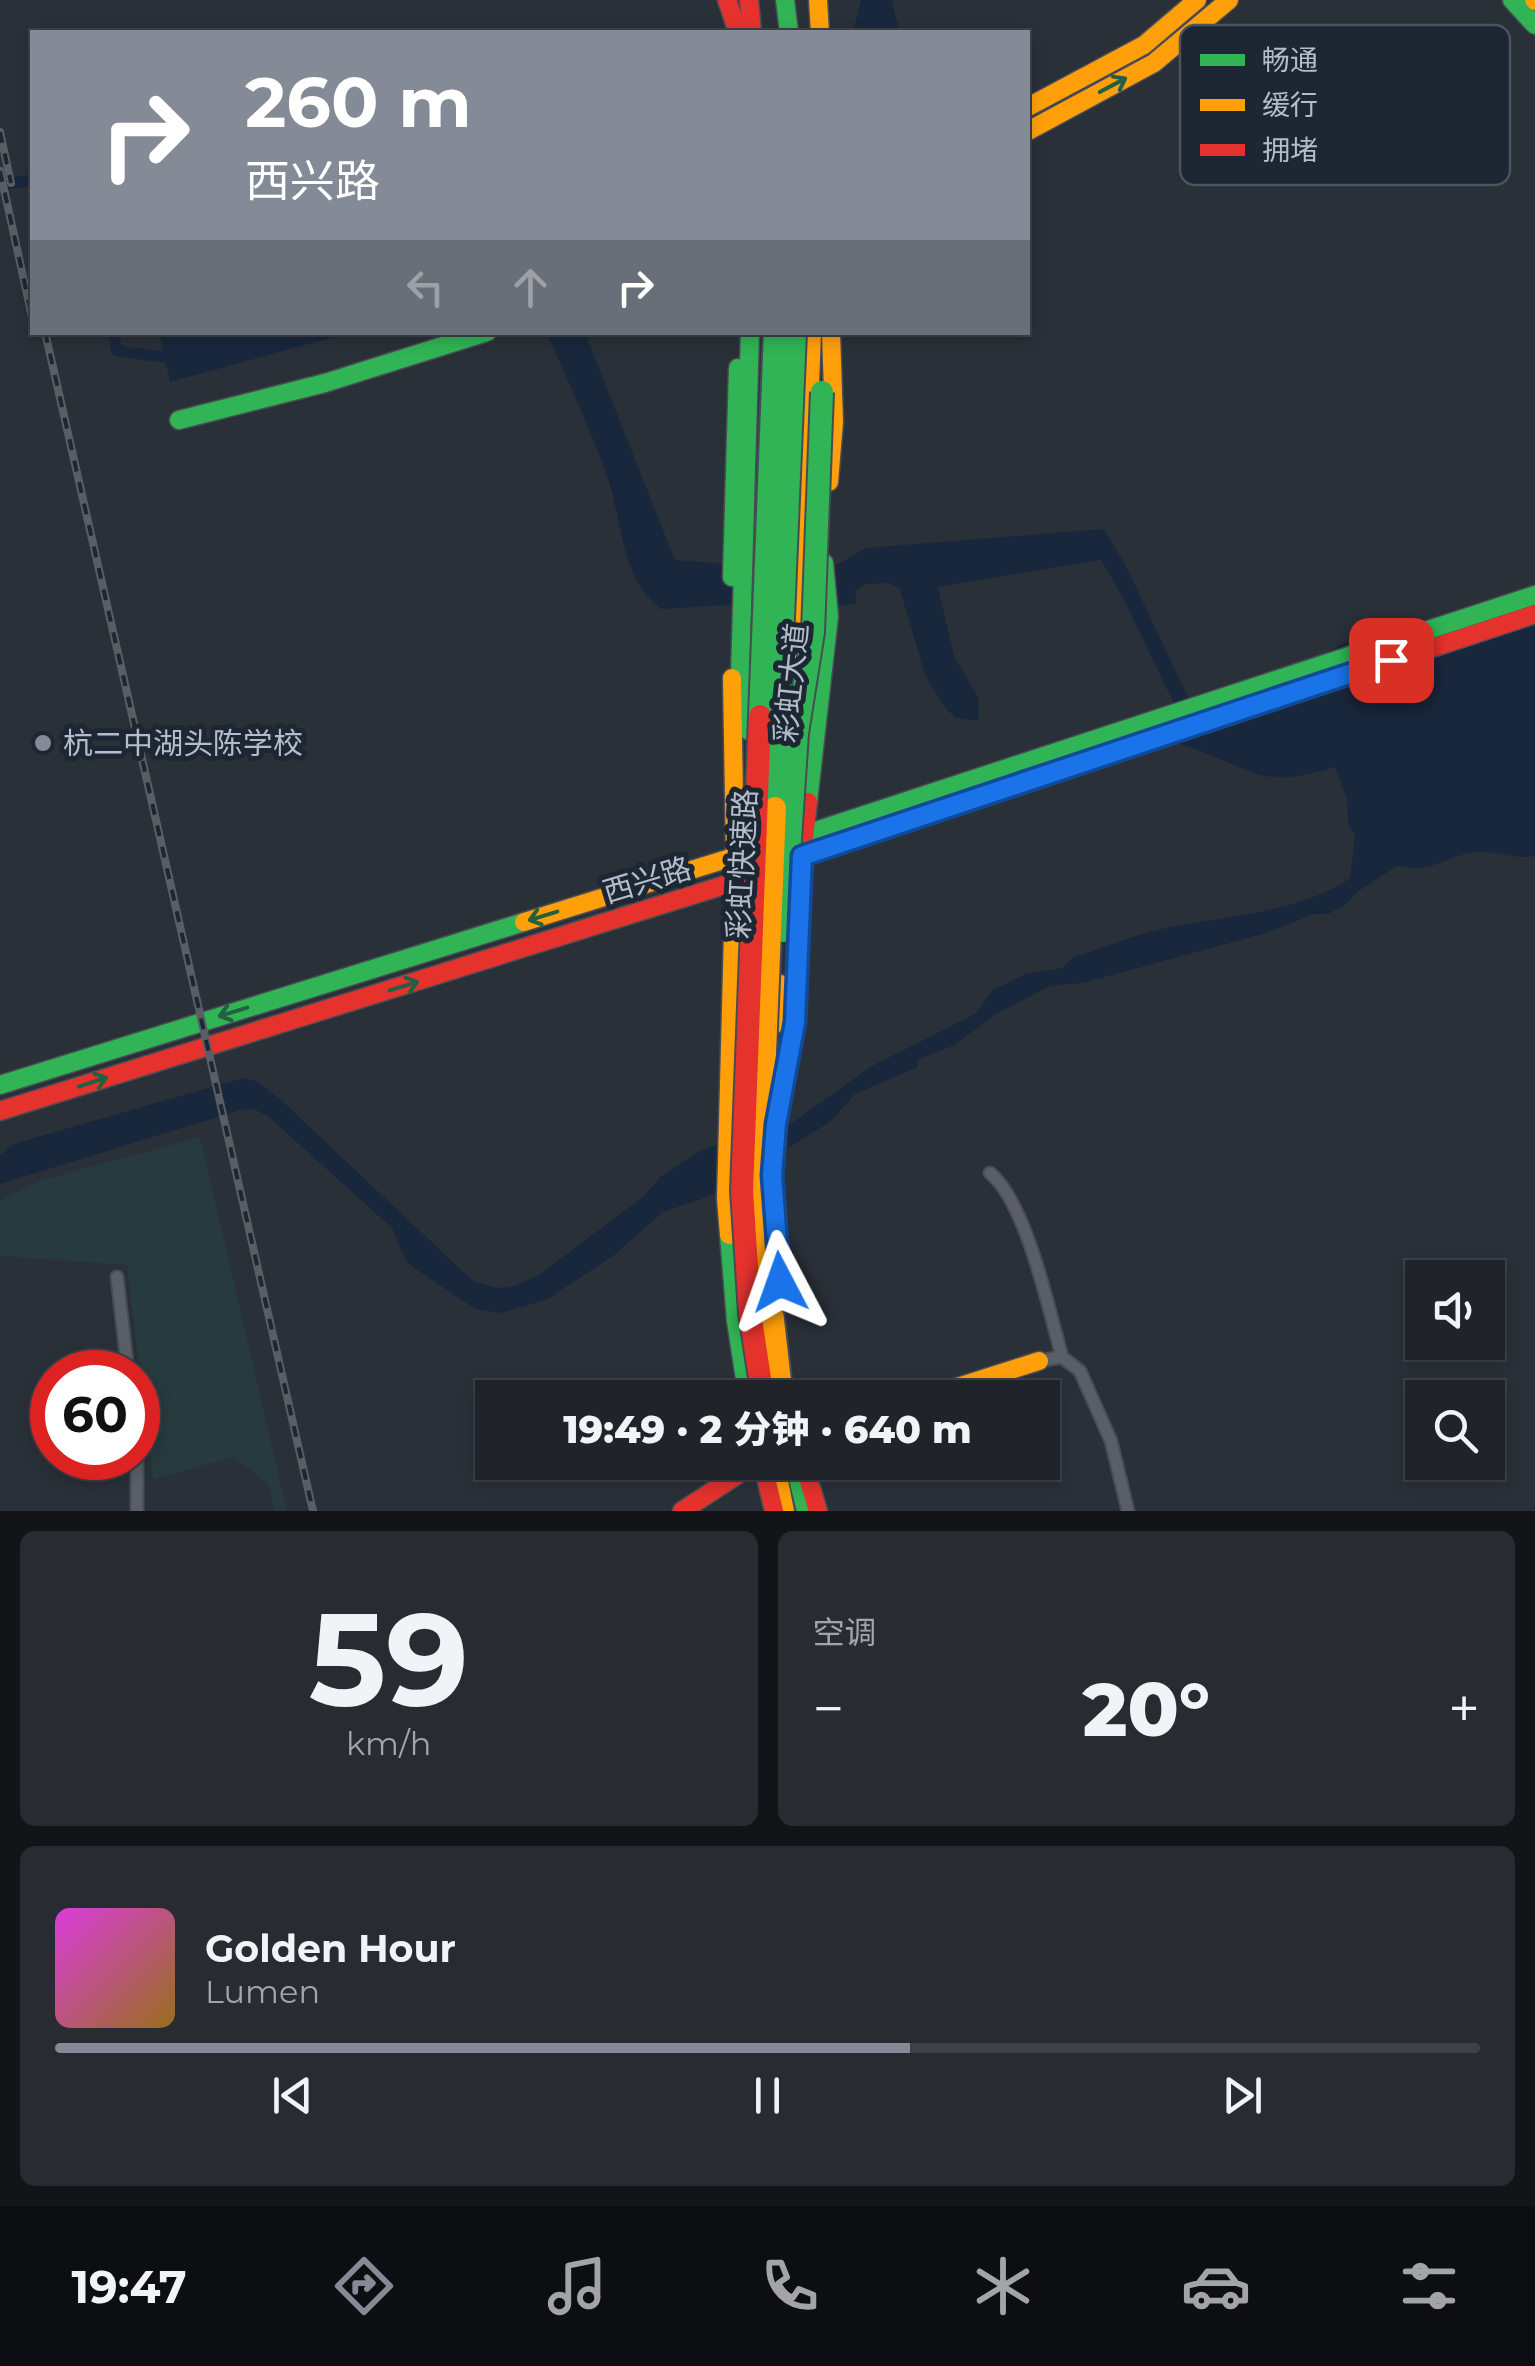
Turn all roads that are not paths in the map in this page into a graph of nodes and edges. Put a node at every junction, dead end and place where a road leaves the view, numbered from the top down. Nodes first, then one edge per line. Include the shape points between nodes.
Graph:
1 (728, 0) edge
2 (740, 0) edge
3 (749, 0) edge
4 (762, 0) edge
5 (785, 0) edge
6 (808, 0) edge
7 (1197, 0) edge
8 (1229, 0) edge
9 (1512, 0) edge
10 (818, 17) edge
11 (1200, 25) edge
12 (1535, 25) edge
13 (739, 30) edge
14 (740, 30) edge
15 (752, 30) edge
16 (766, 30) edge
17 (789, 30) edge
18 (1180, 42) edge
19 (1030, 106) edge
20 (1030, 130) edge
21 (478, 335) edge
22 (740, 335) edge
23 (750, 335) edge
24 (759, 335) edge
25 (775, 335) edge
26 (795, 335) edge
27 (812, 335) edge
28 (828, 335) edge
29 (829, 335) edge
30 (179, 420) dead end
31 (1535, 596) edge
32 (1535, 614) edge
33 (748, 731) junction
34 (797, 733) junction
35 (802, 856) junction
36 (735, 857) junction
37 (735, 883) junction
38 (0, 1085) edge
39 (0, 1111) edge
40 (745, 1112) junction
41 (990, 1172) dead end
42 (118, 1277) dead end
43 (126, 1350) edge
44 (1050, 1359) junction
45 (745, 1380) edge
46 (760, 1380) edge
47 (780, 1380) edge
48 (789, 1380) edge
49 (982, 1380) edge
50 (137, 1480) edge
51 (731, 1480) edge
52 (765, 1480) edge
53 (779, 1480) edge
54 (798, 1480) edge
55 (809, 1480) edge
56 (138, 1511) edge
57 (682, 1511) edge
58 (774, 1511) edge
59 (786, 1511) edge
60 (806, 1511) edge
61 (818, 1511) edge
62 (1128, 1511) edge

1 - 13 main road
2 - 14 main road
3 - 15 main road
4 - 16 main road
5 - 17 main road
6 - 10 main road
7 - 19 main road via 1144,44
11 -> 8 main road
9 - 12 main road
20 -> 18 main road via 1154,64
21 - 30 main road
22 - 36 main road, 彩虹大道 via 731,621
23 - 33 main road via 740,677
24 - 33 main road
25 - 40 main road, 彩虹快速路, bridge
26 - 40 main road, 彩虹快速路, bridge
27 - 34 main road, bridge
28 - 34 main road, bridge via 822,356 813,632
29 - 35 main road, 彩虹大道 via 834,422 824,562 829,616
31 - 36 main road, 西兴路
32 - 35 main road, 西兴路
33 - 40 main road, bridge via 738,980
34 - 40 main road, bridge via 781,984
35 - 37 main road, 西兴路
35 - 48 main road, 彩虹大道 via 795,1022 772,1175
36 - 37 main road, 彩虹大道
36 -> 38 main road, 西兴路
39 -> 37 main road, 西兴路
37 - 40 main road, 彩虹大道
40 - 45 main road, 彩虹大道 via 726,1199
40 - 46 main road, 彩虹快速路, bridge via 743,1210
40 - 47 main road, 彩虹快速路, bridge
41 - 44 street via 1005,1185 1029,1246
42 - 43 street
44 - 49 main road
44 - 62 street via 1080,1371 1111,1441
50 - 56 street
51 - 57 main road
52 - 58 main road
53 - 59 main road
54 - 60 main road
55 - 61 main road

